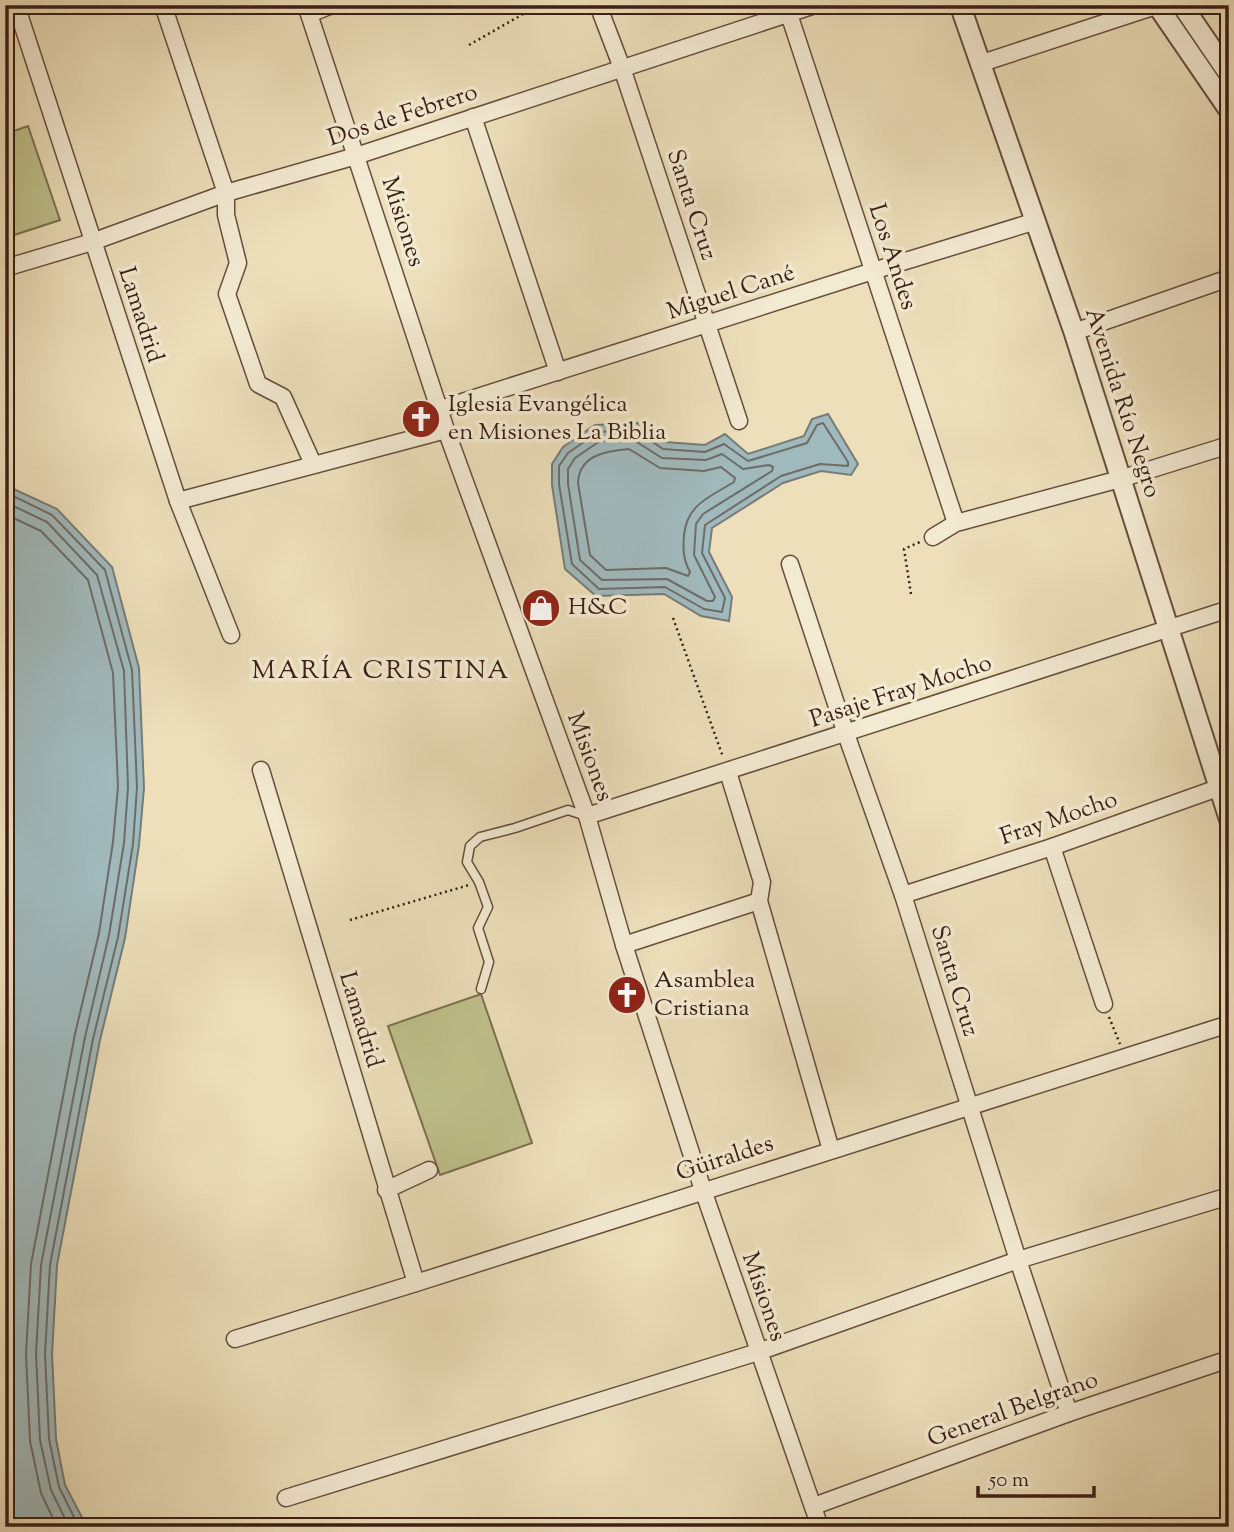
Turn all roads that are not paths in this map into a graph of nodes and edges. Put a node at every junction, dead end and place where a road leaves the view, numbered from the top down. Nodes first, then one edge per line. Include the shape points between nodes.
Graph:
1 (16, 5) edge
2 (163, 5) edge
3 (343, 5) edge
4 (598, 5) edge
5 (815, 5) edge
6 (960, 5) edge
7 (1157, 5) edge
8 (1182, 5) edge
9 (787, 10) edge
10 (308, 12) edge
11 (979, 64) junction
12 (622, 68) junction
13 (1229, 74) edge
14 (1229, 110) edge
15 (473, 117) junction
16 (356, 156) junction
17 (226, 193) junction
18 (1036, 221) junction
19 (92, 242) junction
20 (5, 268) edge
21 (873, 271) junction
22 (1229, 278) edge
23 (707, 325) junction
24 (1074, 332) junction
25 (558, 372) junction
26 (440, 409) junction
27 (739, 421) dead end
28 (446, 430) junction
29 (1229, 445) edge
30 (313, 464) junction
31 (1120, 479) junction
32 (177, 501) junction
33 (956, 523) junction
34 (933, 537) road end
35 (790, 564) dead end
36 (1229, 609) edge
37 (1170, 628) junction
38 (230, 635) dead end
39 (846, 734) junction
40 (261, 770) dead end
41 (728, 772) junction
42 (1223, 786) edge
43 (587, 816) junction
44 (1229, 818) edge
45 (1052, 847) junction
46 (904, 895) junction
47 (760, 901) junction
48 (625, 944) junction
49 (481, 989) dead end
50 (1104, 1004) road end
51 (1229, 1024) edge
52 (969, 1105) junction
53 (831, 1150) junction
54 (429, 1170) dead end
55 (386, 1190) junction
56 (703, 1190) junction
57 (1229, 1196) edge
58 (1018, 1261) junction
59 (416, 1283) junction
60 (235, 1339) dead end
61 (758, 1352) junction
62 (1229, 1359) edge
63 (1069, 1413) junction
64 (286, 1498) dead end
65 (814, 1506) junction
66 (820, 1527) edge

1 - 19 street, Lamadrid
2 - 17 street
3 - 10 lane
4 - 12 street, Santa Cruz
5 - 9 street, Dos de Febrero
6 - 11 street, Avenida Río Negro
7 - 11 street
7 - 14 street
8 - 13 street
9 - 12 street, Dos de Febrero
9 - 21 street, Los Andes
10 - 16 street, Misiones
11 - 18 street, Avenida Río Negro
12 - 15 street, Dos de Febrero
12 - 23 street, Santa Cruz
15 - 16 street, Dos de Febrero
15 - 25 street
16 - 17 street, Dos de Febrero
16 - 26 street, Misiones
17 - 19 street, Dos de Febrero
17 - 30 street via 226,215 238,263 227,294 258,384 283,397
18 - 21 street, Miguel Cané
18 - 24 street, Avenida Río Negro
19 - 20 street, Dos de Febrero
19 - 32 street, Lamadrid
21 - 23 street, Miguel Cané
21 - 33 street, Los Andes
22 - 24 street
23 - 25 street, Miguel Cané
23 - 27 street, Santa Cruz
24 - 31 street, Avenida Río Negro
25 - 26 street, Miguel Cané
26 - 28 street, Misiones
28 - 30 street
28 - 43 street, Misiones
29 - 31 street
30 - 32 street
31 - 33 street
31 - 37 street, Avenida Río Negro
32 - 38 street, Lamadrid
33 - 34 street
35 - 39 street, Santa Cruz
36 - 37 street, Pasaje Fray Mocho
37 - 39 street, Pasaje Fray Mocho
37 - 42 street, Avenida Río Negro
39 - 41 street, Pasaje Fray Mocho
39 - 46 street, Santa Cruz
40 - 55 street, Lamadrid
41 - 43 street, Pasaje Fray Mocho
41 - 47 street via 762,882
42 - 44 street, Avenida Río Negro
42 - 45 street, Fray Mocho
43 - 48 street, Misiones
43 - 49 lane via 568,810 481,836 470,846 467,862 488,907 478,928 489,962
45 - 46 street, Fray Mocho
45 - 50 street
46 - 52 street, Santa Cruz
47 - 48 street
47 - 53 street
48 - 56 street, Misiones
51 - 52 street, Güiraldes
52 - 53 street, Güiraldes
52 - 58 street, Santa Cruz
53 - 56 street, Güiraldes
54 - 55 street
55 - 59 street, Lamadrid
56 - 59 street, Güiraldes
56 - 61 street, Misiones
57 - 58 street
58 - 61 street
58 - 63 street, Santa Cruz
59 - 60 street, Güiraldes
61 - 64 street
61 - 65 street, Misiones
62 - 63 street, General Belgrano
63 - 65 street, General Belgrano
65 - 66 street, Misiones

